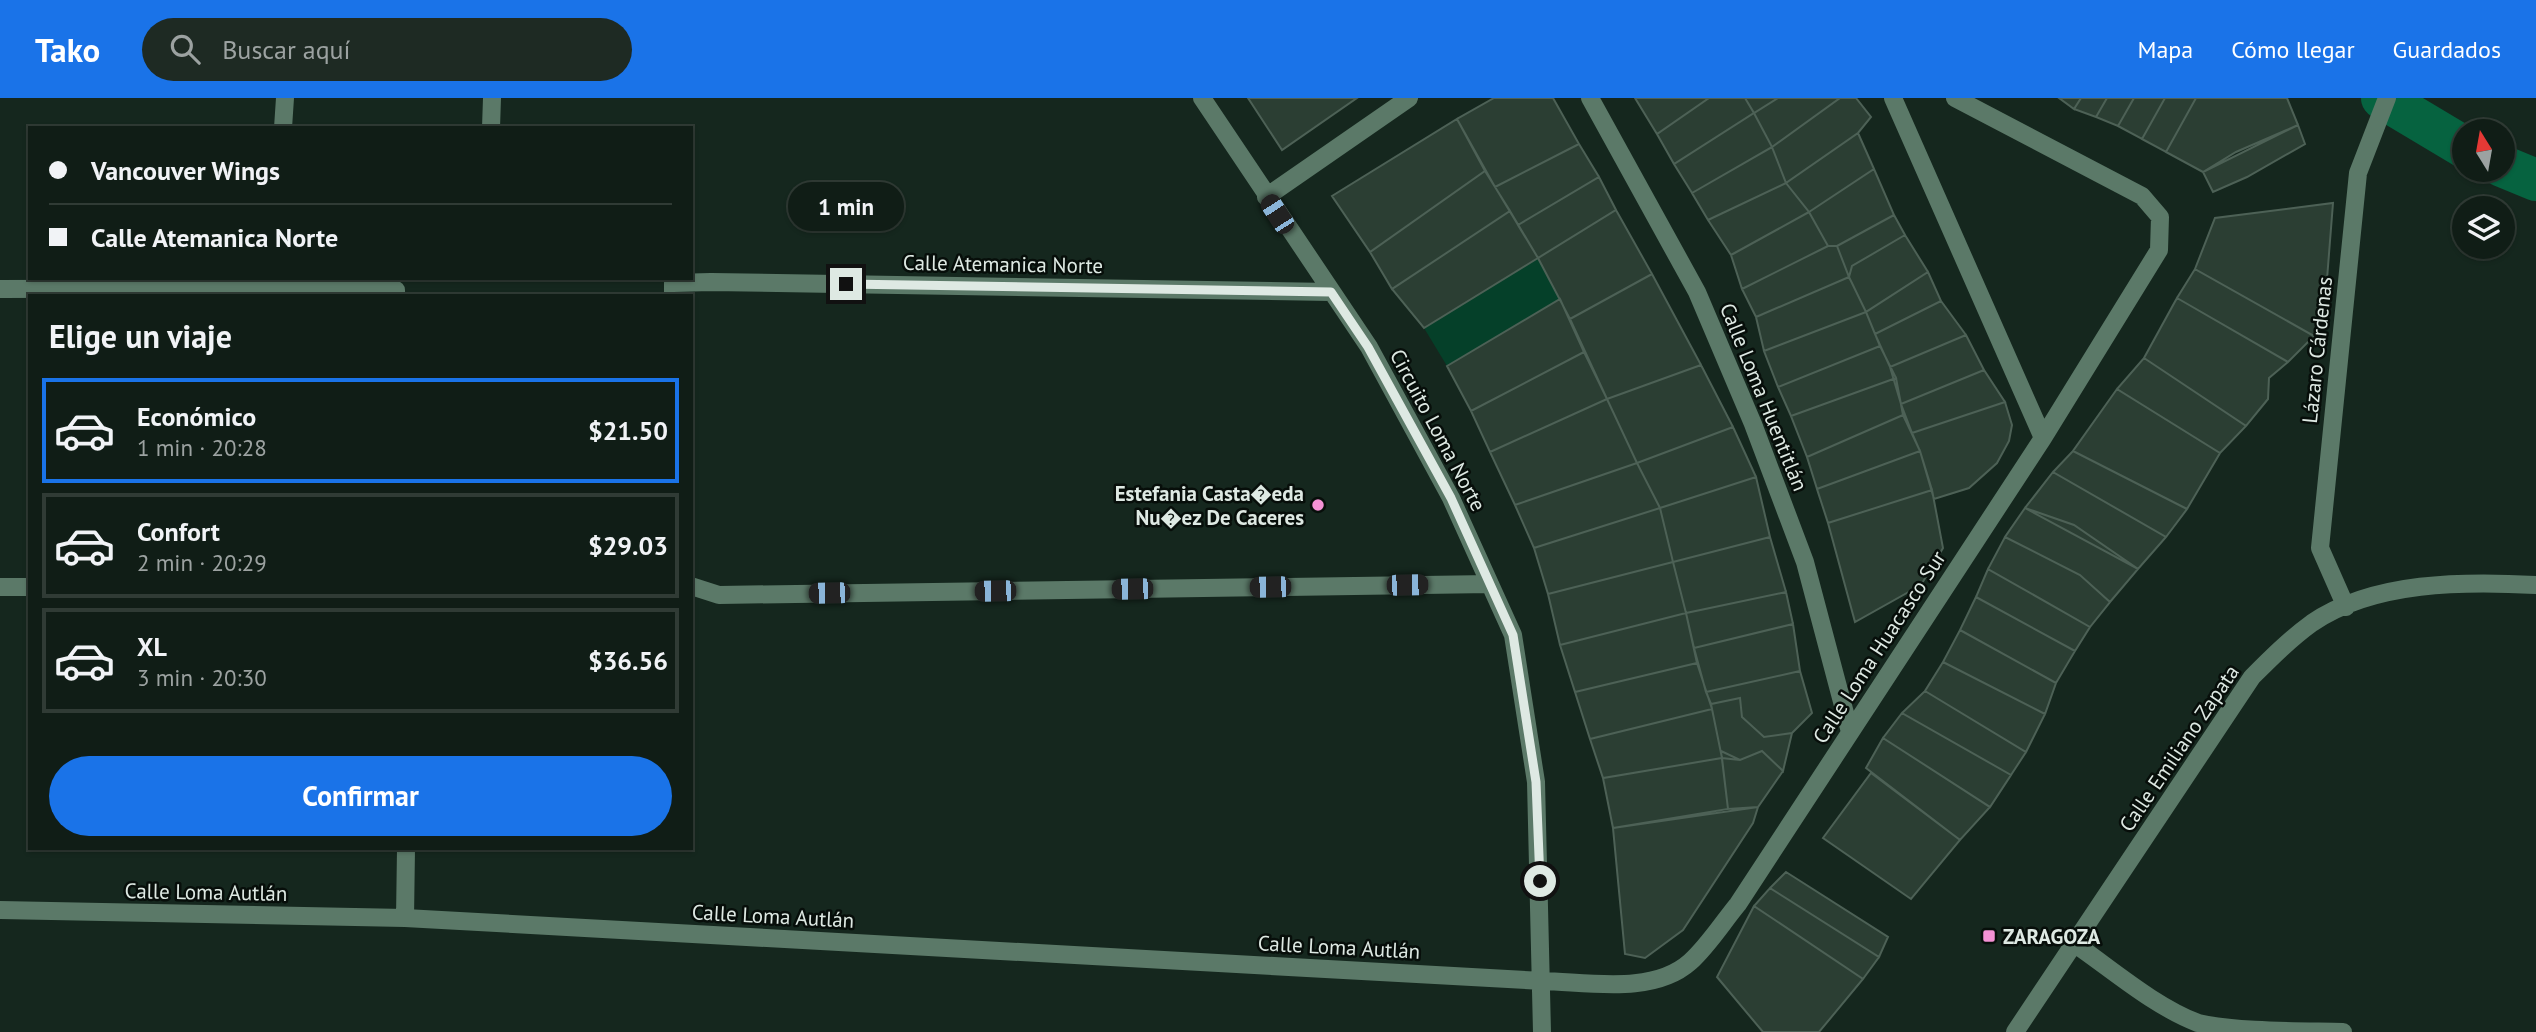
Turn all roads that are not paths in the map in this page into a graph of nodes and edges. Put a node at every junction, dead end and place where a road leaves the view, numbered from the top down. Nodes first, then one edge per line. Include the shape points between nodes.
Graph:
1 (285, 98) edge
2 (492, 98) edge
3 (1202, 98) edge
4 (1409, 98) edge
5 (1590, 98) edge
6 (1893, 98) edge
7 (1955, 98) edge
8 (2387, 98) edge
9 (283, 126) edge
10 (491, 126) edge
11 (1266, 197) junction
12 (270, 283) edge
13 (0, 289) edge
14 (673, 289) edge
15 (1331, 292) junction
16 (396, 293) edge
17 (2043, 438) junction
18 (1490, 584) junction
19 (2536, 585) edge
20 (0, 587) edge
21 (28, 587) edge
22 (693, 587) edge
23 (2346, 607) junction
24 (1850, 732) junction
25 (406, 850) edge
26 (0, 910) edge
27 (405, 918) junction
28 (2075, 944) junction
29 (1544, 981) junction
30 (1542, 1032) edge
31 (2015, 1032) edge
32 (2343, 1032) edge

1 - 9 street
2 - 10 street
3 - 11 street, Circuito Loma Norte
4 - 11 street
5 - 24 street, Calle Loma Huentitlán via 1697,292 1753,424 1805,562
6 - 17 street
7 - 17 street, Calle Loma Huacasco Sur via 2142,196 2160,217 2159,250
8 - 23 street, Lázaro Cárdenas via 2358,173 2320,548
11 - 15 street, Circuito Loma Norte
12 - 13 street
12 - 16 street
14 - 15 street, Calle Atemanica Norte
15 - 18 street, Circuito Loma Norte via 1368,347 1451,498
17 - 24 street, Calle Loma Huacasco Sur
18 - 22 street via 719,595
18 - 29 street, Circuito Loma Norte via 1513,635 1536,782
19 - 23 street, Calle Emiliano Zapata via 2482,582 2407,587
20 - 21 street
23 - 28 street, Calle Emiliano Zapata via 2314,622 2252,677
24 - 29 street, Calle Loma Huacasco Sur via 1738,904 1690,963 1661,979
25 - 27 street
26 - 27 street, Calle Loma Autlán
27 - 29 street, Calle Loma Autlán
28 - 31 street, Calle Emiliano Zapata
28 - 32 street via 2171,1010 2200,1024 2239,1030
29 - 30 street, Circuito Loma Norte

